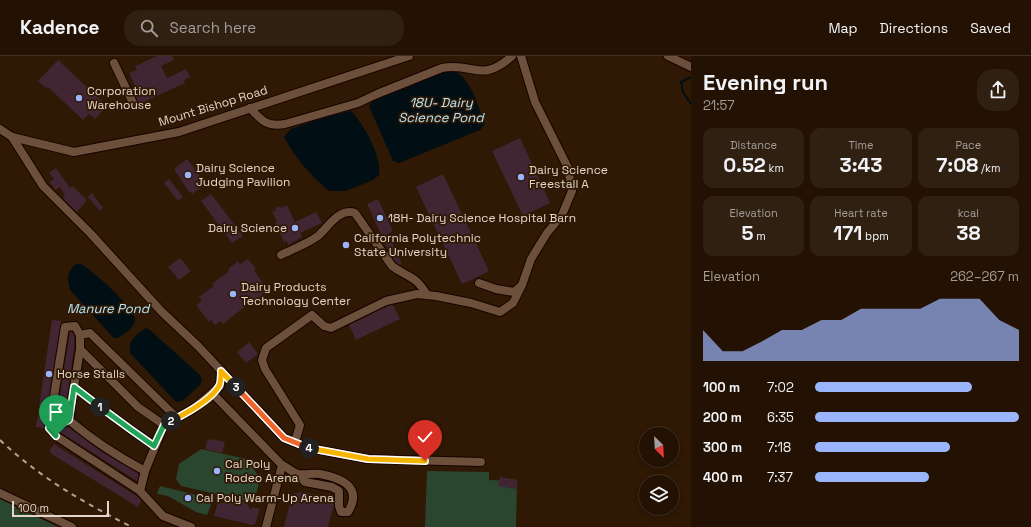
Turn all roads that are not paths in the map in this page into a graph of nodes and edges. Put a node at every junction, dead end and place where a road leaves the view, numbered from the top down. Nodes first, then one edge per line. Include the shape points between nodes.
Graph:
1 (409, 56) edge
2 (512, 56) edge
3 (521, 56) edge
4 (668, 56) edge
5 (114, 63) dead end
6 (691, 67) edge
7 (134, 105) dead end
8 (250, 108) junction
9 (0, 129) edge
10 (12, 137) junction
11 (281, 255) dead end
12 (479, 283) dead end
13 (522, 285) junction
14 (427, 295) junction
15 (80, 334) junction
16 (80, 349) junction
17 (221, 371) junction
18 (74, 387) junction
19 (212, 394) junction
20 (177, 418) junction
21 (69, 420) junction
22 (164, 425) junction
23 (49, 428) junction
24 (295, 442) junction
25 (154, 446) junction
26 (481, 462) dead end
27 (282, 465) junction
28 (145, 471) junction
29 (298, 474) junction
30 (140, 491) junction
31 (0, 492) edge
32 (72, 527) edge
33 (191, 527) edge
34 (266, 527) edge

1 - 8 street, Mount Bishop Road
2 - 8 street via 504,63 484,72 462,67 442,68 358,103 277,126 266,124
3 - 13 street via 535,102 568,168 572,191 562,215 547,233 531,260
4 - 6 street
5 - 7 street
8 - 10 street, Mount Bishop Road via 179,132 74,152
9 - 10 street, Mount Bishop Road
10 - 17 street via 43,186
11 - 14 street via 316,237 329,227 335,218 350,211 355,213 392,266 414,279
12 - 13 street via 514,292
13 - 14 street via 513,304 500,312 471,303
14 - 24 street via 417,294 386,301 330,328 312,315 266,348 262,360 265,369 300,425
15 - 16 street
15 - 20 street via 90,333
15 - 23 street via 75,326 65,327
16 - 18 street
16 - 22 street via 138,407
17 - 19 street via 220,386
17 - 24 street via 284,438
18 - 21 street
18 - 25 street
19 - 20 street
19 - 27 street
20 - 22 street
21 - 23 street
21 - 28 street via 87,436
22 - 25 street
23 - 30 street via 56,436
24 - 26 street via 309,448 368,459
25 - 28 street
27 - 29 street
27 - 34 street
28 - 30 street
29 - 29 street via 320,474 346,482 352,492 352,505 348,512 341,512 339,491 332,487 305,482
30 - 33 street via 163,516
31 - 32 street

